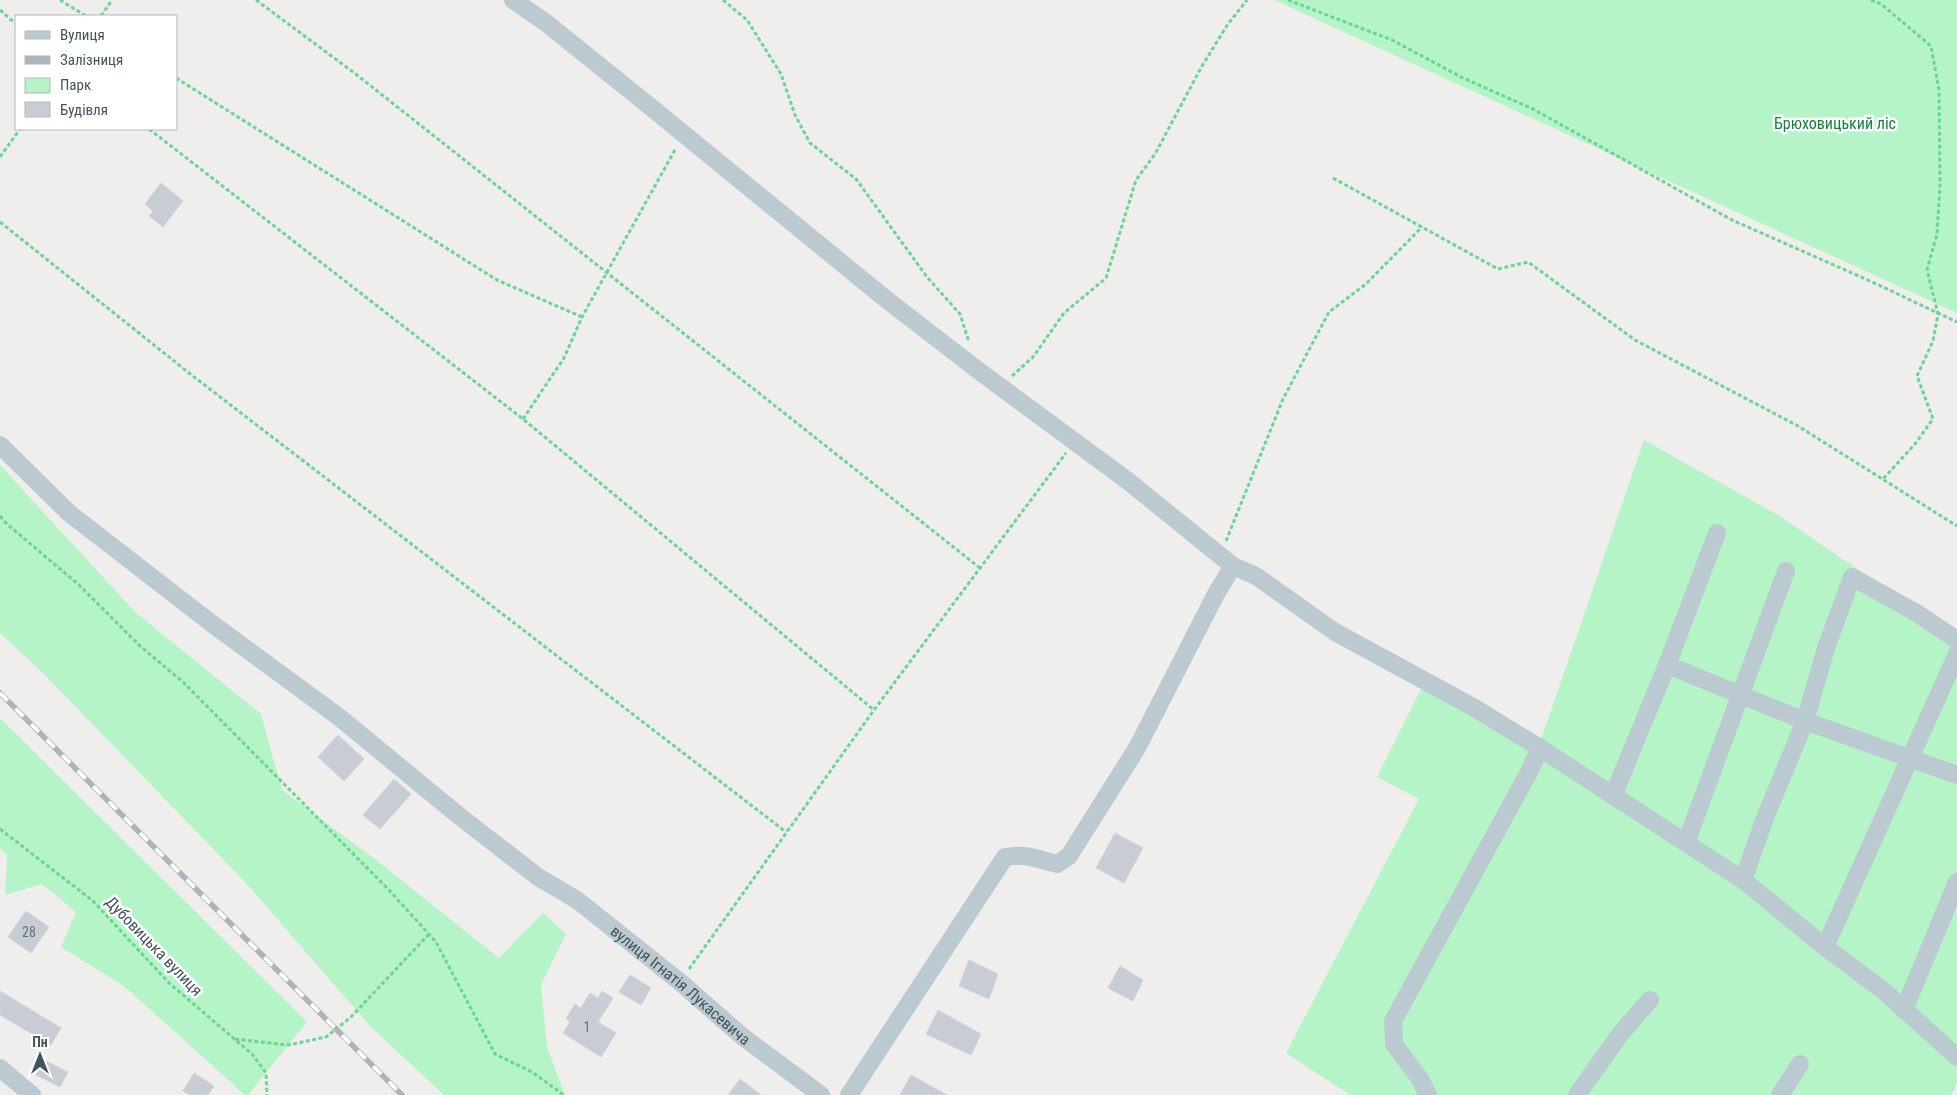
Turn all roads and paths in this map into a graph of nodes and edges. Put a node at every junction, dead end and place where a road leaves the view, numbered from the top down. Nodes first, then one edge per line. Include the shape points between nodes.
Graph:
1 (60, 0) edge
2 (112, 0) edge
3 (256, 0) edge
4 (513, 0) edge
5 (723, 0) edge
6 (1247, 0) edge
7 (1288, 0) edge
8 (1871, 0) edge
9 (0, 10) edge
10 (84, 15) edge
11 (102, 15) edge
12 (15, 23) edge
13 (178, 79) edge
14 (19, 130) edge
15 (150, 130) edge
16 (684, 134) junction
17 (0, 157) edge
18 (1333, 178) dead end
19 (0, 222) edge
20 (1422, 227) junction
21 (607, 272) junction
22 (1938, 314) junction
23 (582, 317) junction
24 (1957, 322) edge
25 (969, 343) dead end
26 (1000, 386) junction
27 (523, 419) junction
28 (1074, 441) junction
29 (0, 445) edge
30 (1883, 479) junction
31 (0, 516) edge
32 (1957, 526) edge
33 (1717, 533) dead end
34 (1226, 561) junction
35 (980, 568) junction
36 (1786, 571) dead end
37 (1957, 640) edge
38 (1957, 654) edge
39 (1667, 665) junction
40 (1740, 695) junction
41 (874, 710) junction
42 (1805, 721) junction
43 (1540, 748) junction
44 (1911, 758) junction
45 (1957, 775) edge
46 (1613, 796) junction
47 (0, 829) edge
48 (786, 832) junction
49 (1686, 843) junction
50 (1743, 880) junction
51 (1957, 882) edge
52 (429, 934) junction
53 (1825, 947) junction
54 (680, 982) junction
55 (1650, 1000) dead end
56 (1904, 1010) junction
57 (234, 1039) junction
58 (1957, 1057) edge
59 (1800, 1064) dead end
60 (0, 1068) edge
61 (31, 1094) edge
62 (267, 1095) edge
63 (564, 1095) edge
64 (821, 1095) edge
65 (848, 1095) edge
66 (1428, 1095) edge
67 (1577, 1095) edge
68 (1780, 1095) edge

1 - 10 path
2 - 11 path
3 - 21 path
4 - 16 street
5 - 25 path via 747,20 781,74 794,115 810,143 856,179 927,277 960,314
6 - 26 path via 1202,66 1155,154 1136,180 1106,278 1064,312 1033,357
7 - 22 path via 1392,40 1463,78 1533,109 1732,220
8 - 22 path via 1881,4 1931,46 1939,90 1940,186 1937,234 1927,270
9 - 12 path
13 - 23 path via 497,280
14 - 17 path
15 - 27 path
16 - 21 path
16 - 26 street via 887,300
18 - 20 path
19 - 48 path via 197,379
20 - 30 path via 1498,269 1528,262 1635,340 1798,426
20 - 34 path via 1366,284 1329,312 1283,399 1235,522
21 - 23 path
21 - 35 path
22 - 24 path
22 - 30 path via 1933,341 1917,376 1933,419
23 - 27 path via 564,358
26 - 28 street
27 - 41 path
28 - 34 street
28 - 35 path
29 - 54 street, вулиця Ігнатія Лукасевича via 69,512 211,623 339,717 538,877 576,900
30 - 32 path
31 - 52 path via 182,682
33 - 39 street
34 - 43 street via 1256,576 1335,632 1473,707
34 - 65 street via 1216,594 1137,748 1069,856 1057,864 1019,854 1005,857
35 - 41 path
36 - 40 street
37 - 42 street via 1852,577 1826,648
38 - 44 street
39 - 40 street
39 - 46 street
40 - 42 street
40 - 49 street
41 - 48 path
42 - 44 street
42 - 50 street
43 - 46 street
43 - 66 street via 1393,1021 1394,1044
44 - 45 street
44 - 53 street
46 - 49 street
47 - 57 path, Дубовицька вулиця via 93,900 169,984
48 - 54 path
49 - 50 street
50 - 53 street
51 - 56 street
52 - 57 path via 352,1017 326,1037 288,1045
52 - 63 path via 495,1054 532,1072
53 - 56 street
54 - 64 street, вулиця Ігнатія Лукасевича via 743,1037
55 - 67 street via 1621,1033
56 - 58 street
57 - 62 path, Дубовицька вулиця via 252,1054 266,1073
59 - 68 street
60 - 61 street

